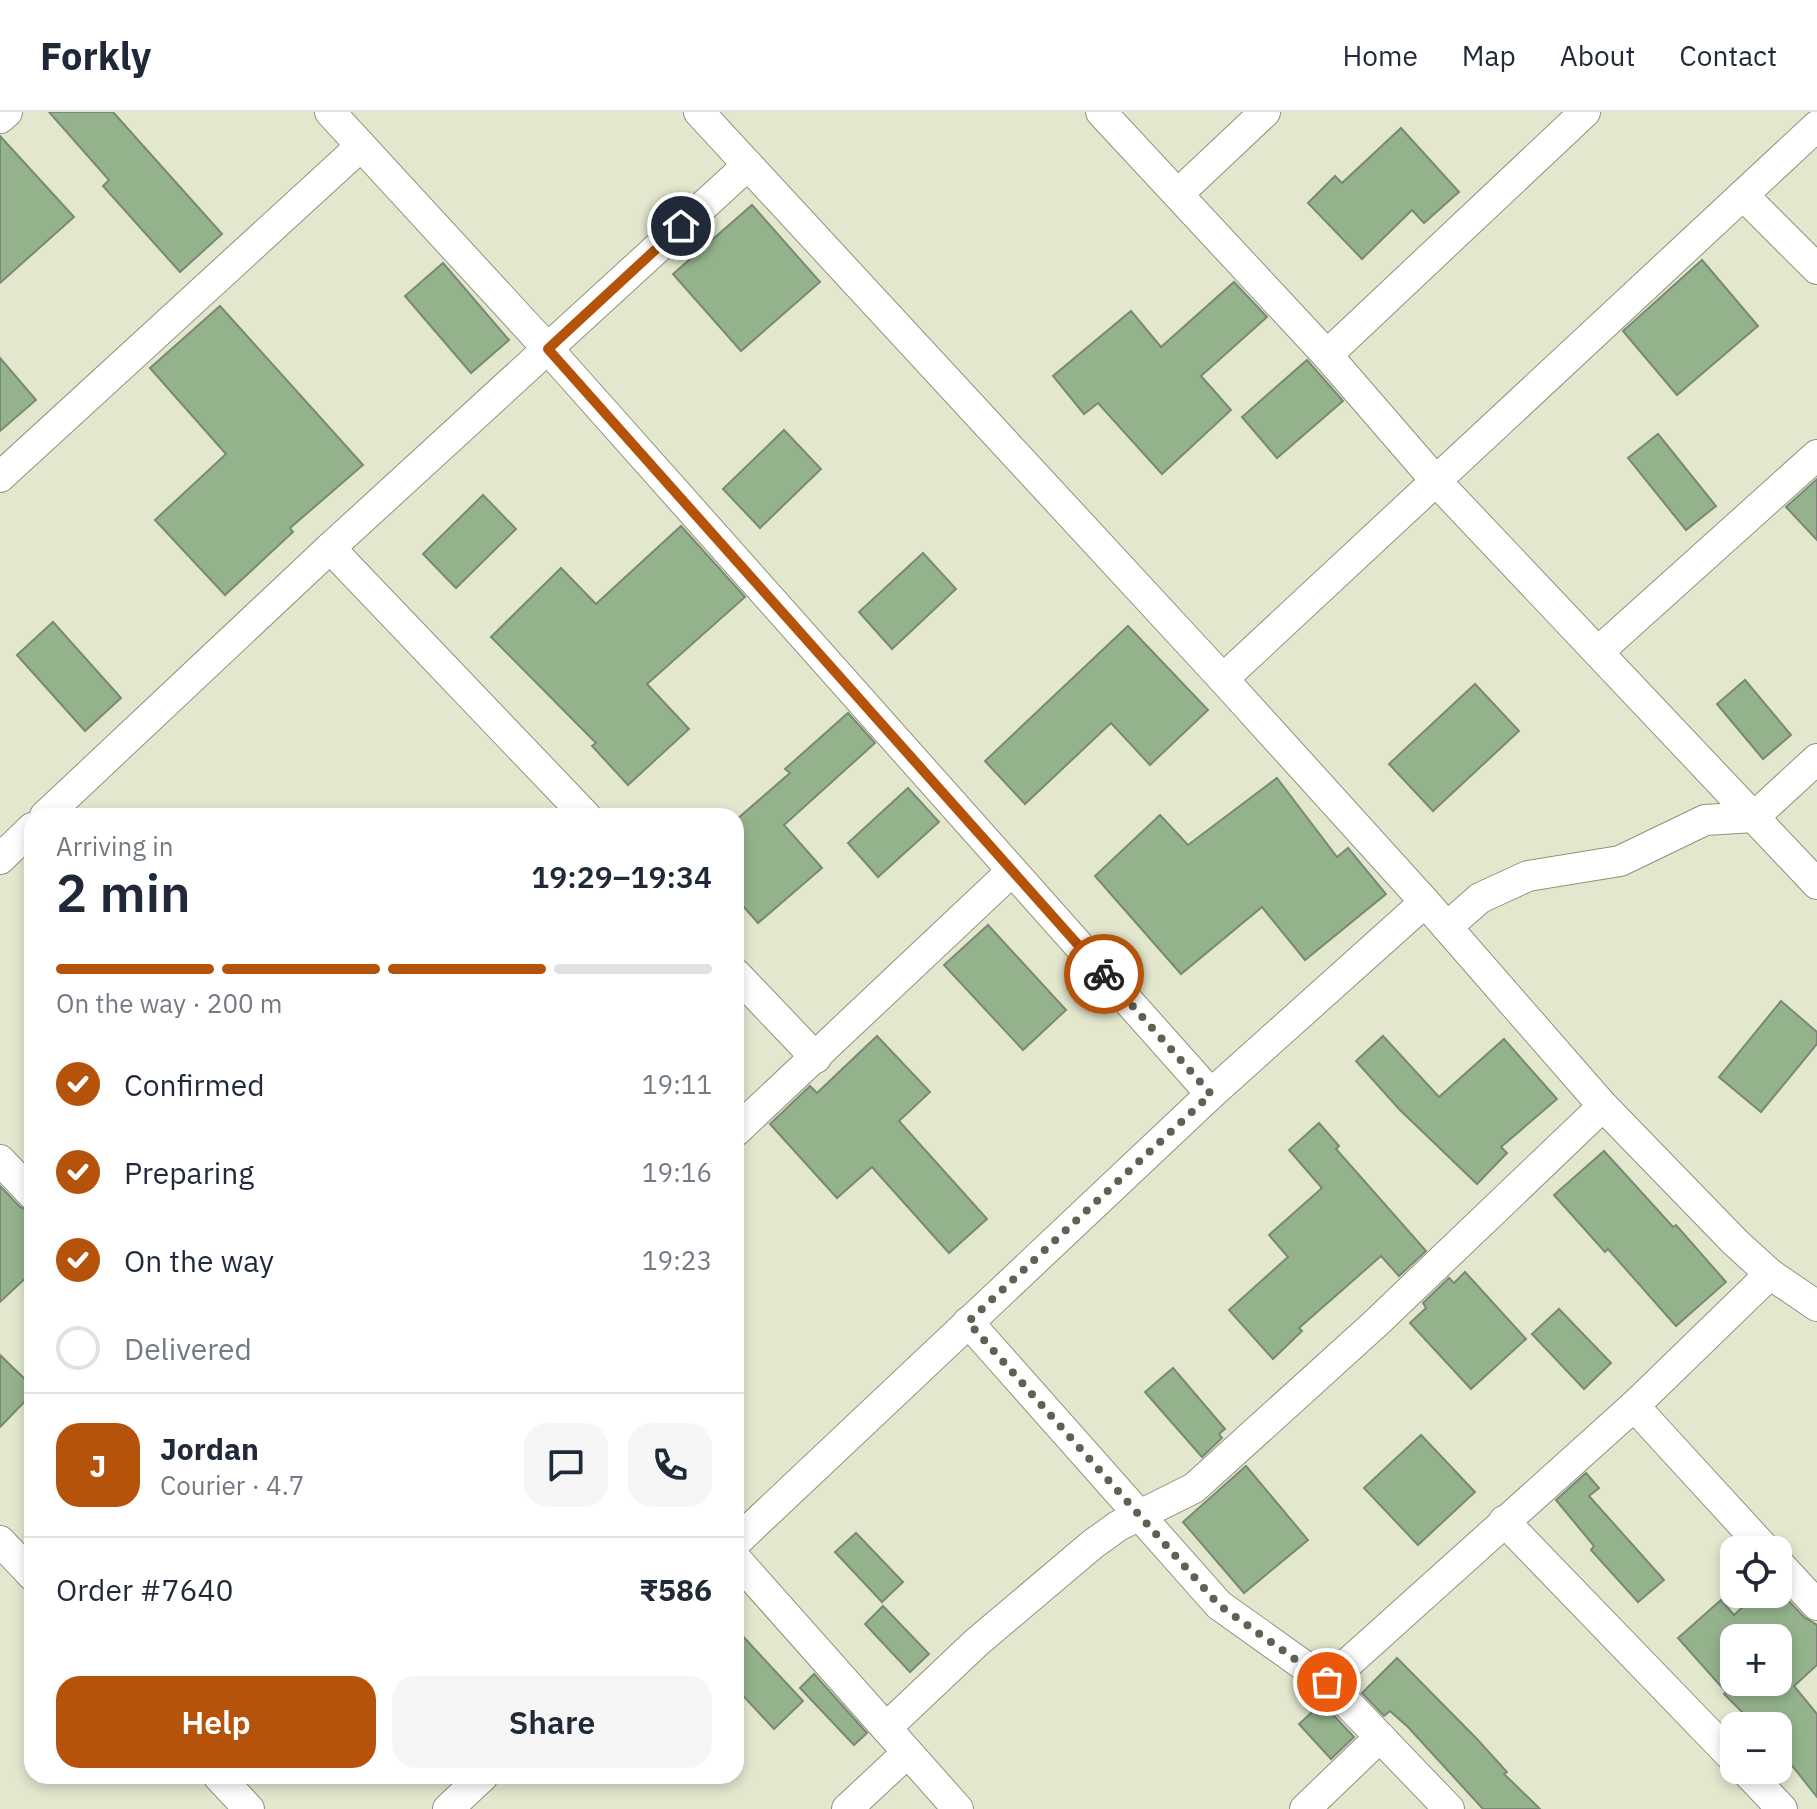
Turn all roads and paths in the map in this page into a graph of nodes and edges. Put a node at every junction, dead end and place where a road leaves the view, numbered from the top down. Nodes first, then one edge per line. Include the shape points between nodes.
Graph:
1 (7, 112) edge
2 (330, 112) edge
3 (699, 112) edge
4 (1101, 112) edge
5 (1265, 112) edge
6 (1585, 112) edge
7 (0, 118) edge
8 (1817, 126) edge
9 (361, 146) junction
10 (748, 165) junction
11 (1178, 194) junction
12 (1743, 195) junction
13 (1817, 269) edge
14 (548, 349) junction
15 (1327, 355) junction
16 (1817, 455) edge
17 (0, 477) edge
18 (1436, 481) junction
19 (330, 548) junction
20 (1598, 652) junction
21 (1223, 679) junction
22 (1817, 759) edge
23 (56, 808) edge
24 (578, 808) edge
25 (1754, 817) junction
26 (24, 837) edge
27 (0, 859) edge
28 (1012, 871) junction
29 (1817, 884) edge
30 (1425, 902) junction
31 (1447, 927) junction
32 (744, 982) edge
33 (816, 1058) junction
34 (1211, 1094) junction
35 (1603, 1106) junction
36 (744, 1124) edge
37 (0, 1160) edge
38 (24, 1186) edge
39 (1770, 1274) junction
40 (1817, 1306) edge
41 (968, 1322) junction
42 (1634, 1406) junction
43 (1138, 1515) junction
44 (1504, 1521) junction
45 (744, 1534) edge
46 (1753, 1536) edge
47 (0, 1541) edge
48 (24, 1566) edge
49 (744, 1568) edge
50 (1792, 1578) edge
51 (1817, 1605) edge
52 (1327, 1682) junction
53 (886, 1728) junction
54 (1380, 1737) junction
55 (1720, 1745) edge
56 (907, 1753) junction
57 (226, 1784) edge
58 (475, 1784) edge
59 (1758, 1784) edge
60 (249, 1809) edge
61 (448, 1809) edge
62 (847, 1809) edge
63 (958, 1809) edge
64 (1305, 1809) edge
65 (1449, 1809) edge
66 (1782, 1809) edge

1 - 7 street
2 - 9 street
3 - 10 street
4 - 11 street
5 - 11 street
6 - 15 street
8 - 12 street
9 - 14 street
9 - 17 street
10 - 14 street
10 - 21 street
11 - 15 street
12 - 13 street
12 - 18 street
14 - 19 street
14 - 28 street
15 - 18 street
16 - 20 street
18 - 20 street
18 - 21 street
19 - 23 street
19 - 24 street
20 - 25 street
21 - 30 street
22 - 25 street
25 - 29 street
25 - 31 street via 1705,820 1620,861 1528,876 1480,898
26 - 27 street
28 - 33 street
28 - 34 street
30 - 31 street
30 - 34 street
31 - 35 street
32 - 33 street
33 - 36 street
34 - 41 street
35 - 39 street
35 - 43 street via 1194,1488
37 - 38 street
39 - 40 street
39 - 42 street
41 - 43 street
41 - 45 street
42 - 44 street
42 - 46 street
43 - 52 street via 1219,1605
43 - 53 street via 1020,1604
44 - 52 street
44 - 55 street
47 - 48 street
49 - 53 street
50 - 51 street
52 - 54 street
53 - 56 street
54 - 64 street
54 - 65 street
56 - 62 street
56 - 63 street
57 - 60 street
58 - 61 street
59 - 66 street

